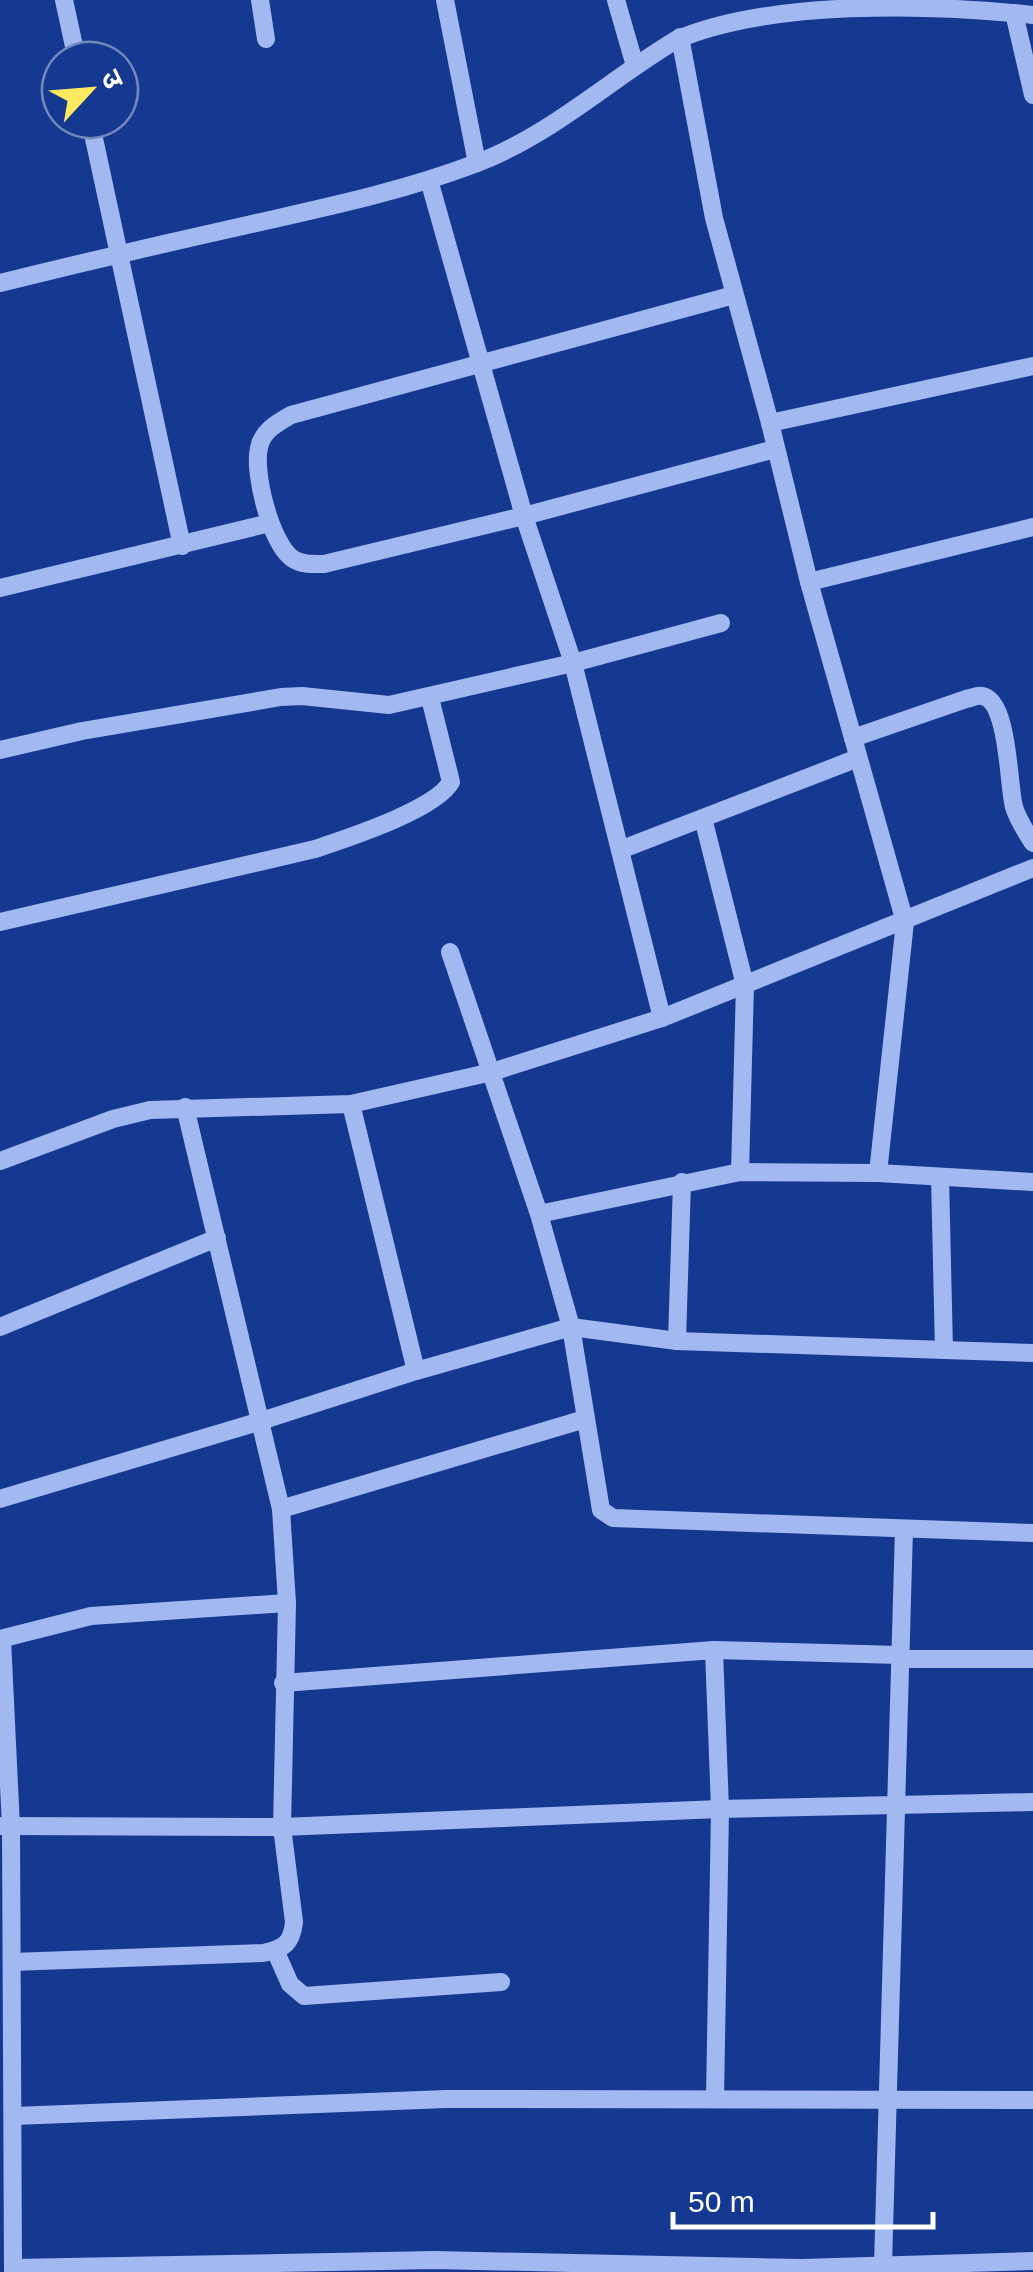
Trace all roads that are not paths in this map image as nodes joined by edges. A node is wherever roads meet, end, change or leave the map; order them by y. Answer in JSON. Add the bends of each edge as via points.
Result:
{"nodes":[{"id":1,"x":64,"y":0,"type":"edge"},
{"id":2,"x":260,"y":0,"type":"edge"},
{"id":3,"x":445,"y":0,"type":"edge"},
{"id":4,"x":616,"y":0,"type":"edge"},
{"id":5,"x":828,"y":0,"type":"edge"},
{"id":6,"x":1024,"y":14,"type":"edge"},
{"id":7,"x":680,"y":37,"type":"junction"},
{"id":8,"x":266,"y":39,"type":"dead end"},
{"id":9,"x":73,"y":40,"type":"edge"},
{"id":10,"x":635,"y":66,"type":"junction"},
{"id":11,"x":1033,"y":96,"type":"edge"},
{"id":12,"x":94,"y":140,"type":"edge"},
{"id":13,"x":477,"y":163,"type":"junction"},
{"id":14,"x":428,"y":180,"type":"junction"},
{"id":15,"x":118,"y":253,"type":"junction"},
{"id":16,"x":0,"y":283,"type":"edge"},
{"id":17,"x":734,"y":295,"type":"junction"},
{"id":18,"x":479,"y":362,"type":"junction"},
{"id":19,"x":1033,"y":366,"type":"edge"},
{"id":20,"x":770,"y":423,"type":"junction"},
{"id":21,"x":776,"y":449,"type":"junction"},
{"id":22,"x":524,"y":516,"type":"junction"},
{"id":23,"x":270,"y":523,"type":"junction"},
{"id":24,"x":1033,"y":526,"type":"edge"},
{"id":25,"x":182,"y":546,"type":"junction"},
{"id":26,"x":808,"y":582,"type":"junction"},
{"id":27,"x":0,"y":588,"type":"edge"},
{"id":28,"x":722,"y":623,"type":"dead end"},
{"id":29,"x":573,"y":663,"type":"junction"},
{"id":30,"x":430,"y":698,"type":"junction"},
{"id":31,"x":852,"y":738,"type":"junction"},
{"id":32,"x":0,"y":750,"type":"edge"},
{"id":33,"x":858,"y":758,"type":"junction"},
{"id":34,"x":703,"y":818,"type":"junction"},
{"id":35,"x":1033,"y":843,"type":"edge"},
{"id":36,"x":620,"y":850,"type":"junction"},
{"id":37,"x":1033,"y":868,"type":"edge"},
{"id":38,"x":0,"y":922,"type":"edge"},
{"id":39,"x":904,"y":922,"type":"junction"},
{"id":40,"x":450,"y":952,"type":"dead end"},
{"id":41,"x":744,"y":985,"type":"junction"},
{"id":42,"x":662,"y":1018,"type":"junction"},
{"id":43,"x":492,"y":1072,"type":"junction"},
{"id":44,"x":352,"y":1104,"type":"junction"},
{"id":45,"x":185,"y":1108,"type":"junction"},
{"id":46,"x":0,"y":1161,"type":"edge"},
{"id":47,"x":740,"y":1172,"type":"junction"},
{"id":48,"x":878,"y":1173,"type":"junction"},
{"id":49,"x":940,"y":1177,"type":"junction"},
{"id":50,"x":682,"y":1182,"type":"junction"},
{"id":51,"x":1033,"y":1182,"type":"edge"},
{"id":52,"x":539,"y":1214,"type":"junction"},
{"id":53,"x":217,"y":1238,"type":"junction"},
{"id":54,"x":570,"y":1326,"type":"junction"},
{"id":55,"x":0,"y":1327,"type":"edge"},
{"id":56,"x":677,"y":1341,"type":"junction"},
{"id":57,"x":944,"y":1350,"type":"junction"},
{"id":58,"x":1033,"y":1353,"type":"edge"},
{"id":59,"x":416,"y":1370,"type":"junction"},
{"id":60,"x":585,"y":1420,"type":"junction"},
{"id":61,"x":262,"y":1421,"type":"junction"},
{"id":62,"x":0,"y":1499,"type":"edge"},
{"id":63,"x":282,"y":1510,"type":"junction"},
{"id":64,"x":904,"y":1529,"type":"junction"},
{"id":65,"x":1033,"y":1532,"type":"edge"},
{"id":66,"x":287,"y":1602,"type":"junction"},
{"id":67,"x":1,"y":1639,"type":"edge"},
{"id":68,"x":714,"y":1650,"type":"junction"},
{"id":69,"x":900,"y":1657,"type":"junction"},
{"id":70,"x":1033,"y":1659,"type":"edge"},
{"id":71,"x":283,"y":1683,"type":"junction"},
{"id":72,"x":1033,"y":1802,"type":"edge"},
{"id":73,"x":895,"y":1808,"type":"junction"},
{"id":74,"x":720,"y":1810,"type":"junction"},
{"id":75,"x":6,"y":1826,"type":"edge"},
{"id":76,"x":282,"y":1827,"type":"junction"},
{"id":77,"x":275,"y":1950,"type":"junction"},
{"id":78,"x":8,"y":1970,"type":"edge"},
{"id":79,"x":500,"y":1982,"type":"dead end"},
{"id":80,"x":714,"y":2100,"type":"junction"},
{"id":81,"x":886,"y":2100,"type":"junction"},
{"id":82,"x":1033,"y":2100,"type":"edge"},
{"id":83,"x":10,"y":2109,"type":"edge"},
{"id":84,"x":7,"y":2248,"type":"edge"},
{"id":85,"x":1033,"y":2260,"type":"edge"},
{"id":86,"x":883,"y":2265,"type":"junction"},
{"id":87,"x":13,"y":2270,"type":"edge"}],
"edges":[{"from":1,"to":9,"type":"street"},
{"from":2,"to":8,"type":"street"},
{"from":3,"to":13,"type":"street"},
{"from":4,"to":10,"type":"street"},
{"from":5,"to":6,"type":"street"},
{"from":5,"to":7,"type":"street","via":[[758,10]]},
{"from":6,"to":11,"type":"street"},
{"from":7,"to":10,"type":"street"},
{"from":7,"to":17,"type":"street"},
{"from":10,"to":13,"type":"street","via":[[554,124]]},
{"from":12,"to":15,"type":"street"},
{"from":13,"to":14,"type":"street"},
{"from":14,"to":15,"type":"street"},
{"from":14,"to":18,"type":"street"},
{"from":15,"to":16,"type":"street"},
{"from":15,"to":25,"type":"street"},
{"from":17,"to":18,"type":"street"},
{"from":17,"to":20,"type":"street"},
{"from":18,"to":22,"type":"street"},
{"from":18,"to":23,"type":"street","via":[[291,414],[276,424],[258,449]]},
{"from":19,"to":20,"type":"street"},
{"from":20,"to":21,"type":"street"},
{"from":21,"to":22,"type":"street"},
{"from":21,"to":26,"type":"street"},
{"from":22,"to":23,"type":"street","via":[[324,564],[291,558]]},
{"from":22,"to":29,"type":"street"},
{"from":23,"to":25,"type":"street"},
{"from":24,"to":26,"type":"street"},
{"from":25,"to":27,"type":"street"},
{"from":26,"to":31,"type":"street"},
{"from":28,"to":29,"type":"street"},
{"from":29,"to":30,"type":"street"},
{"from":29,"to":36,"type":"street"},
{"from":30,"to":32,"type":"street","via":[[376,705],[282,697]]},
{"from":30,"to":38,"type":"street","via":[[451,782],[416,808],[315,849]]},
{"from":31,"to":33,"type":"street"},
{"from":31,"to":35,"type":"street","via":[[982,696],[1000,712],[1014,808]]},
{"from":33,"to":34,"type":"street"},
{"from":33,"to":39,"type":"street"},
{"from":34,"to":36,"type":"street"},
{"from":34,"to":41,"type":"street"},
{"from":36,"to":42,"type":"street"},
{"from":37,"to":39,"type":"street"},
{"from":39,"to":41,"type":"street"},
{"from":39,"to":48,"type":"street"},
{"from":40,"to":43,"type":"street"},
{"from":41,"to":42,"type":"street"},
{"from":41,"to":47,"type":"street"},
{"from":42,"to":43,"type":"street"},
{"from":43,"to":44,"type":"street"},
{"from":43,"to":52,"type":"street"},
{"from":44,"to":45,"type":"street"},
{"from":44,"to":59,"type":"street"},
{"from":45,"to":46,"type":"street","via":[[113,1119]]},
{"from":45,"to":53,"type":"street"},
{"from":47,"to":48,"type":"street"},
{"from":47,"to":50,"type":"street"},
{"from":48,"to":49,"type":"street"},
{"from":49,"to":51,"type":"street"},
{"from":49,"to":57,"type":"street"},
{"from":50,"to":52,"type":"street"},
{"from":50,"to":56,"type":"street"},
{"from":52,"to":54,"type":"street"},
{"from":53,"to":55,"type":"street"},
{"from":53,"to":61,"type":"street"},
{"from":54,"to":56,"type":"street"},
{"from":54,"to":59,"type":"street"},
{"from":54,"to":60,"type":"street"},
{"from":56,"to":57,"type":"street"},
{"from":57,"to":58,"type":"street"},
{"from":59,"to":61,"type":"street"},
{"from":60,"to":63,"type":"street"},
{"from":60,"to":64,"type":"street","via":[[598,1504],[613,1518]]},
{"from":61,"to":62,"type":"street"},
{"from":61,"to":63,"type":"street"},
{"from":63,"to":66,"type":"street"},
{"from":64,"to":65,"type":"street"},
{"from":64,"to":69,"type":"street"},
{"from":66,"to":67,"type":"street","via":[[90,1616]]},
{"from":66,"to":71,"type":"street"},
{"from":67,"to":75,"type":"street"},
{"from":68,"to":69,"type":"street"},
{"from":68,"to":71,"type":"street"},
{"from":68,"to":74,"type":"street"},
{"from":69,"to":70,"type":"street"},
{"from":69,"to":73,"type":"street"},
{"from":71,"to":76,"type":"street"},
{"from":72,"to":73,"type":"street"},
{"from":73,"to":74,"type":"street"},
{"from":73,"to":81,"type":"street"},
{"from":74,"to":76,"type":"street"},
{"from":74,"to":80,"type":"street"},
{"from":75,"to":76,"type":"street"},
{"from":75,"to":78,"type":"street"},
{"from":76,"to":77,"type":"street","via":[[294,1922],[293,1937]]},
{"from":77,"to":78,"type":"street"},
{"from":77,"to":79,"type":"street","via":[[290,1984],[304,1996]]},
{"from":78,"to":83,"type":"street"},
{"from":80,"to":81,"type":"street"},
{"from":80,"to":83,"type":"street"},
{"from":81,"to":82,"type":"street"},
{"from":81,"to":86,"type":"street"},
{"from":83,"to":84,"type":"street"},
{"from":84,"to":87,"type":"street"},
{"from":85,"to":86,"type":"street"},
{"from":86,"to":87,"type":"street","via":[[435,2260]]}]}
